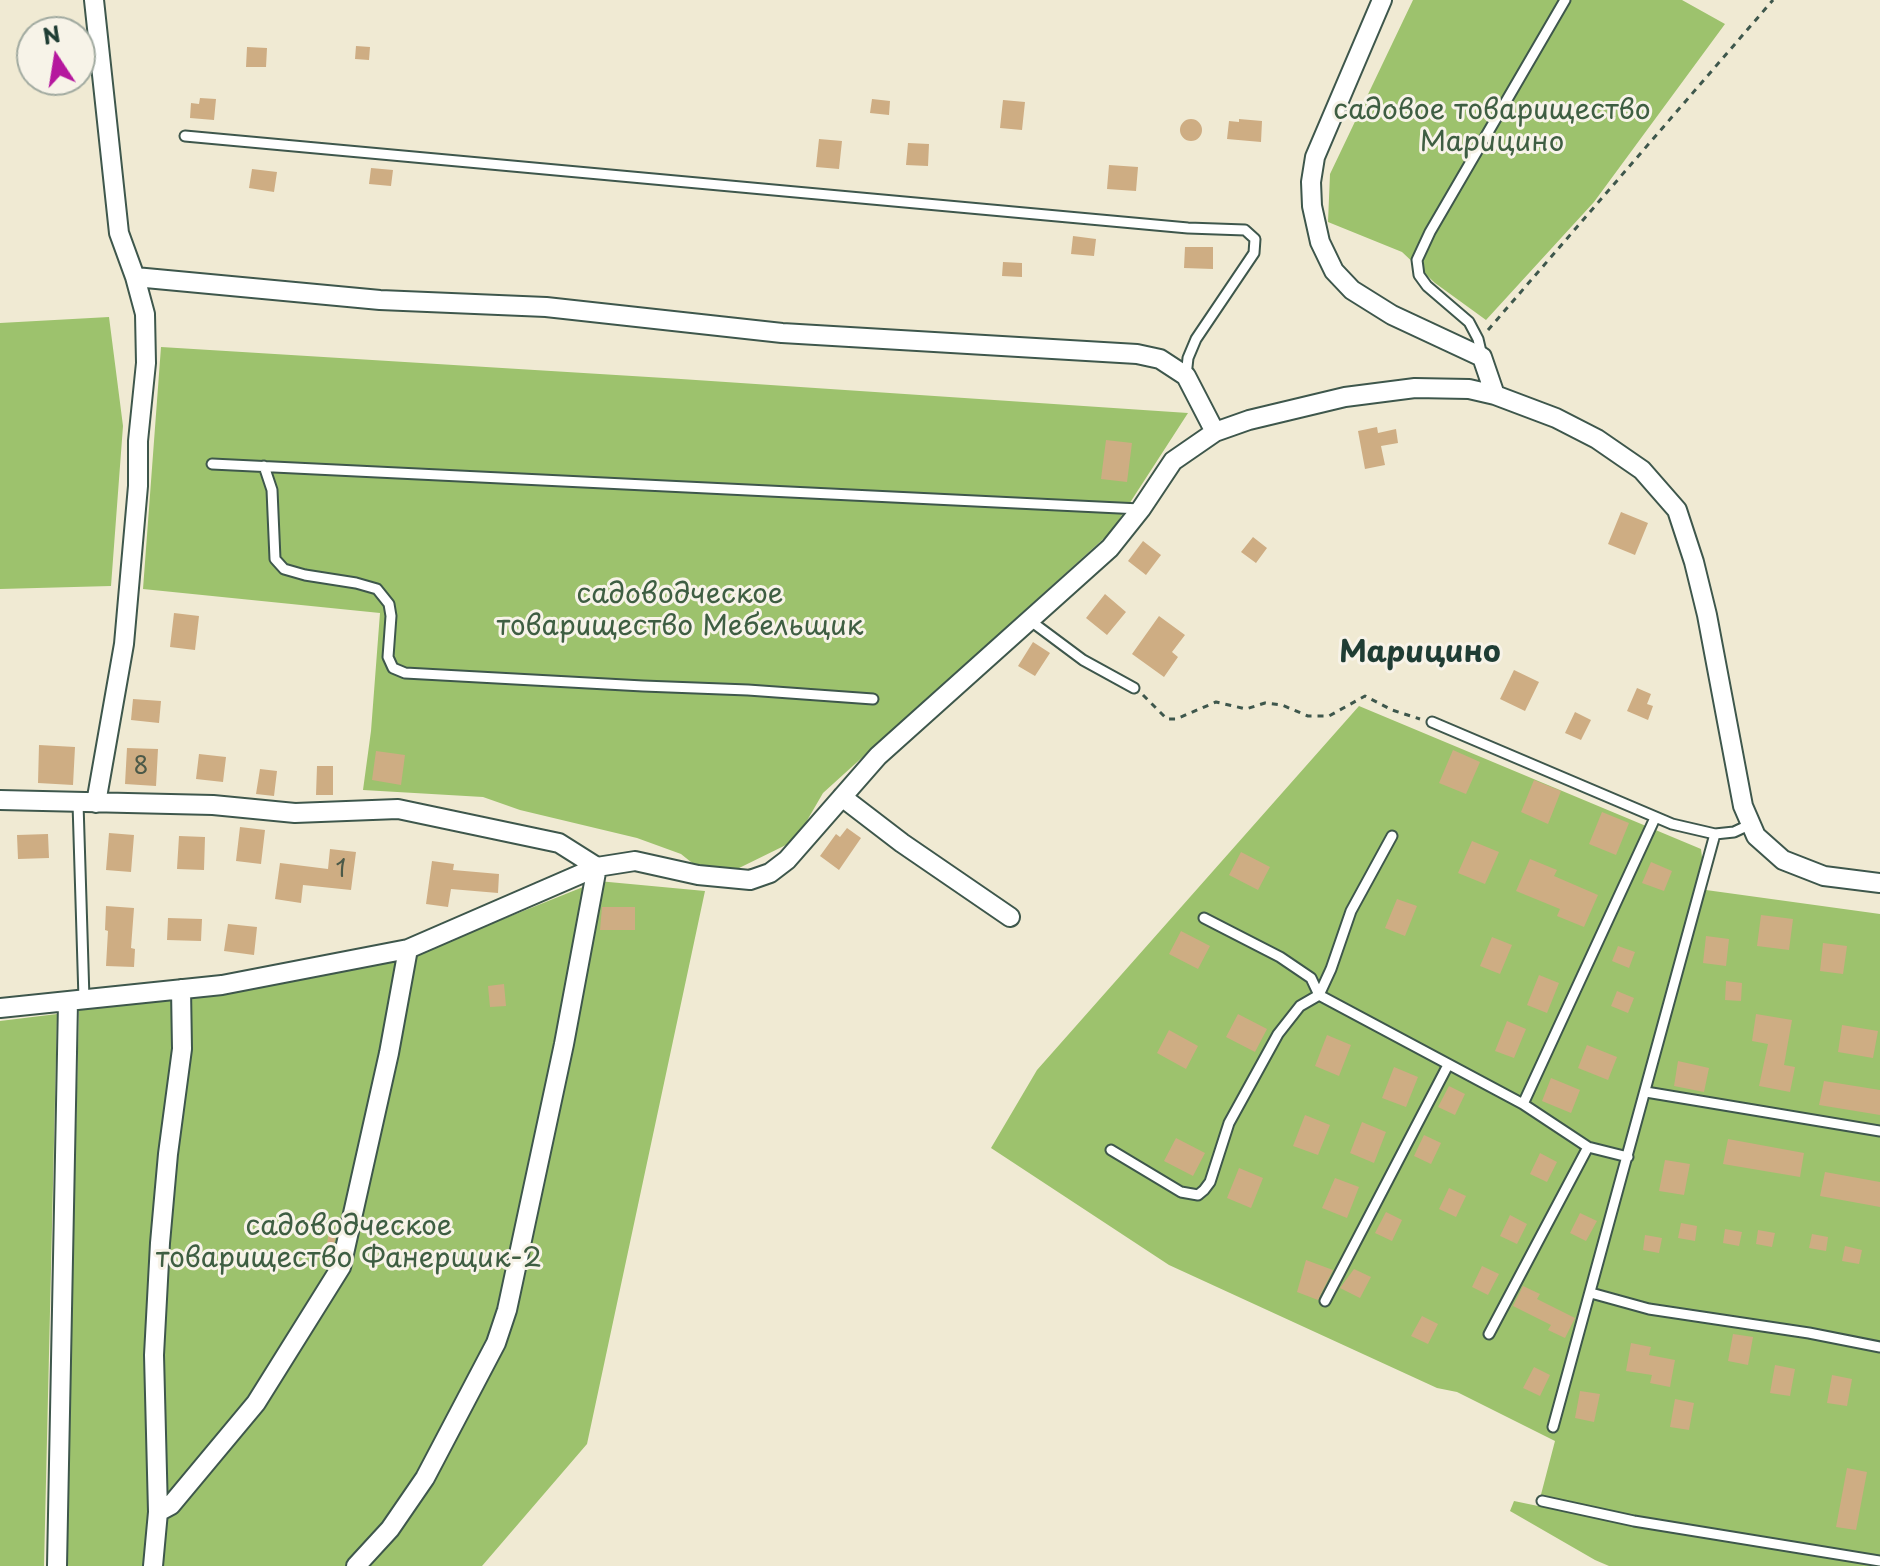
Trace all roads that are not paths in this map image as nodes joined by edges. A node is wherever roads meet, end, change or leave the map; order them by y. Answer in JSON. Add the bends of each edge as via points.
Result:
{"nodes":[{"id":1,"x":94,"y":0,"type":"edge"},
{"id":2,"x":1382,"y":0,"type":"edge"},
{"id":3,"x":1565,"y":0,"type":"edge"},
{"id":4,"x":185,"y":136,"type":"dead end"},
{"id":5,"x":135,"y":277,"type":"junction"},
{"id":6,"x":1482,"y":357,"type":"junction"},
{"id":7,"x":1186,"y":376,"type":"junction"},
{"id":8,"x":1495,"y":395,"type":"junction"},
{"id":9,"x":1215,"y":432,"type":"junction"},
{"id":10,"x":212,"y":464,"type":"dead end"},
{"id":11,"x":264,"y":466,"type":"junction"},
{"id":12,"x":1141,"y":509,"type":"junction"},
{"id":13,"x":1028,"y":619,"type":"junction"},
{"id":14,"x":1134,"y":688,"type":"road end"},
{"id":15,"x":873,"y":699,"type":"dead end"},
{"id":16,"x":1432,"y":722,"type":"road end"},
{"id":17,"x":842,"y":797,"type":"junction"},
{"id":18,"x":0,"y":800,"type":"edge"},
{"id":19,"x":87,"y":803,"type":"junction"},
{"id":20,"x":1655,"y":818,"type":"junction"},
{"id":21,"x":1749,"y":825,"type":"junction"},
{"id":22,"x":1715,"y":834,"type":"junction"},
{"id":23,"x":1392,"y":836,"type":"dead end"},
{"id":24,"x":597,"y":867,"type":"junction"},
{"id":25,"x":1880,"y":883,"type":"edge"},
{"id":26,"x":1010,"y":917,"type":"dead end"},
{"id":27,"x":1204,"y":918,"type":"dead end"},
{"id":28,"x":408,"y":949,"type":"junction"},
{"id":29,"x":181,"y":989,"type":"junction"},
{"id":30,"x":1319,"y":995,"type":"junction"},
{"id":31,"x":76,"y":1000,"type":"junction"},
{"id":32,"x":0,"y":1008,"type":"edge"},
{"id":33,"x":1448,"y":1065,"type":"junction"},
{"id":34,"x":1646,"y":1092,"type":"junction"},
{"id":35,"x":1523,"y":1104,"type":"junction"},
{"id":36,"x":1880,"y":1131,"type":"edge"},
{"id":37,"x":1588,"y":1147,"type":"junction"},
{"id":38,"x":1111,"y":1150,"type":"dead end"},
{"id":39,"x":1628,"y":1157,"type":"junction"},
{"id":40,"x":1591,"y":1293,"type":"junction"},
{"id":41,"x":1325,"y":1301,"type":"dead end"},
{"id":42,"x":1489,"y":1334,"type":"dead end"},
{"id":43,"x":1880,"y":1347,"type":"edge"},
{"id":44,"x":1553,"y":1427,"type":"dead end"},
{"id":45,"x":1542,"y":1501,"type":"dead end"},
{"id":46,"x":158,"y":1512,"type":"junction"},
{"id":47,"x":1880,"y":1561,"type":"edge"},
{"id":48,"x":57,"y":1566,"type":"edge"},
{"id":49,"x":153,"y":1566,"type":"edge"},
{"id":50,"x":356,"y":1566,"type":"edge"}],
"edges":[{"from":1,"to":5,"type":"street","via":[[119,233]]},
{"from":2,"to":6,"type":"street","via":[[1315,157],[1312,206],[1320,242],[1334,271],[1352,290]]},
{"from":3,"to":6,"type":"lane","via":[[1417,260],[1427,286],[1469,322]]},
{"from":4,"to":7,"type":"lane","via":[[1245,230],[1255,239],[1254,253],[1196,339]]},
{"from":5,"to":7,"type":"street","via":[[380,300],[546,307],[782,333],[1137,354],[1160,359]]},
{"from":5,"to":19,"type":"street","via":[[145,314],[146,363],[124,644]]},
{"from":6,"to":8,"type":"street"},
{"from":7,"to":9,"type":"street"},
{"from":8,"to":9,"type":"street","via":[[1469,389],[1381,391]]},
{"from":8,"to":21,"type":"street","via":[[1597,439],[1642,470],[1677,510],[1707,615]]},
{"from":9,"to":12,"type":"street","via":[[1173,461]]},
{"from":10,"to":11,"type":"lane"},
{"from":11,"to":12,"type":"lane"},
{"from":11,"to":15,"type":"lane","via":[[272,490],[275,559],[284,569],[377,589],[391,616],[388,657],[393,668],[405,673]]},
{"from":12,"to":13,"type":"street","via":[[1110,548]]},
{"from":13,"to":14,"type":"lane","via":[[1083,660]]},
{"from":13,"to":17,"type":"street","via":[[878,756]]},
{"from":16,"to":20,"type":"lane"},
{"from":17,"to":24,"type":"street","via":[[787,860],[750,880],[635,861]]},
{"from":17,"to":26,"type":"street"},
{"from":18,"to":19,"type":"street"},
{"from":19,"to":24,"type":"street","via":[[213,805],[295,813],[398,809],[559,843]]},
{"from":19,"to":31,"type":"lane"},
{"from":20,"to":22,"type":"lane"},
{"from":20,"to":35,"type":"lane"},
{"from":21,"to":22,"type":"lane"},
{"from":21,"to":25,"type":"street","via":[[1783,860],[1824,876]]},
{"from":22,"to":34,"type":"lane"},
{"from":23,"to":30,"type":"lane","via":[[1351,911]]},
{"from":24,"to":28,"type":"street"},
{"from":24,"to":50,"type":"street","via":[[564,1044],[496,1343],[425,1478]]},
{"from":27,"to":30,"type":"lane","via":[[1280,957],[1311,978]]},
{"from":28,"to":29,"type":"street"},
{"from":28,"to":46,"type":"street","via":[[341,1267],[256,1403],[171,1505]]},
{"from":29,"to":31,"type":"street"},
{"from":29,"to":46,"type":"street","via":[[182,1049],[164,1198],[154,1355]]},
{"from":30,"to":33,"type":"lane"},
{"from":30,"to":38,"type":"lane","via":[[1300,1006],[1278,1034],[1229,1123],[1210,1182],[1198,1195],[1181,1192]]},
{"from":31,"to":32,"type":"street"},
{"from":31,"to":48,"type":"street"},
{"from":33,"to":35,"type":"lane"},
{"from":33,"to":41,"type":"lane"},
{"from":34,"to":36,"type":"lane"},
{"from":34,"to":39,"type":"lane"},
{"from":35,"to":37,"type":"lane"},
{"from":37,"to":39,"type":"lane"},
{"from":37,"to":42,"type":"lane"},
{"from":39,"to":40,"type":"lane"},
{"from":40,"to":43,"type":"lane","via":[[1649,1309]]},
{"from":40,"to":44,"type":"lane"},
{"from":45,"to":47,"type":"lane"},
{"from":46,"to":49,"type":"street"}]}
